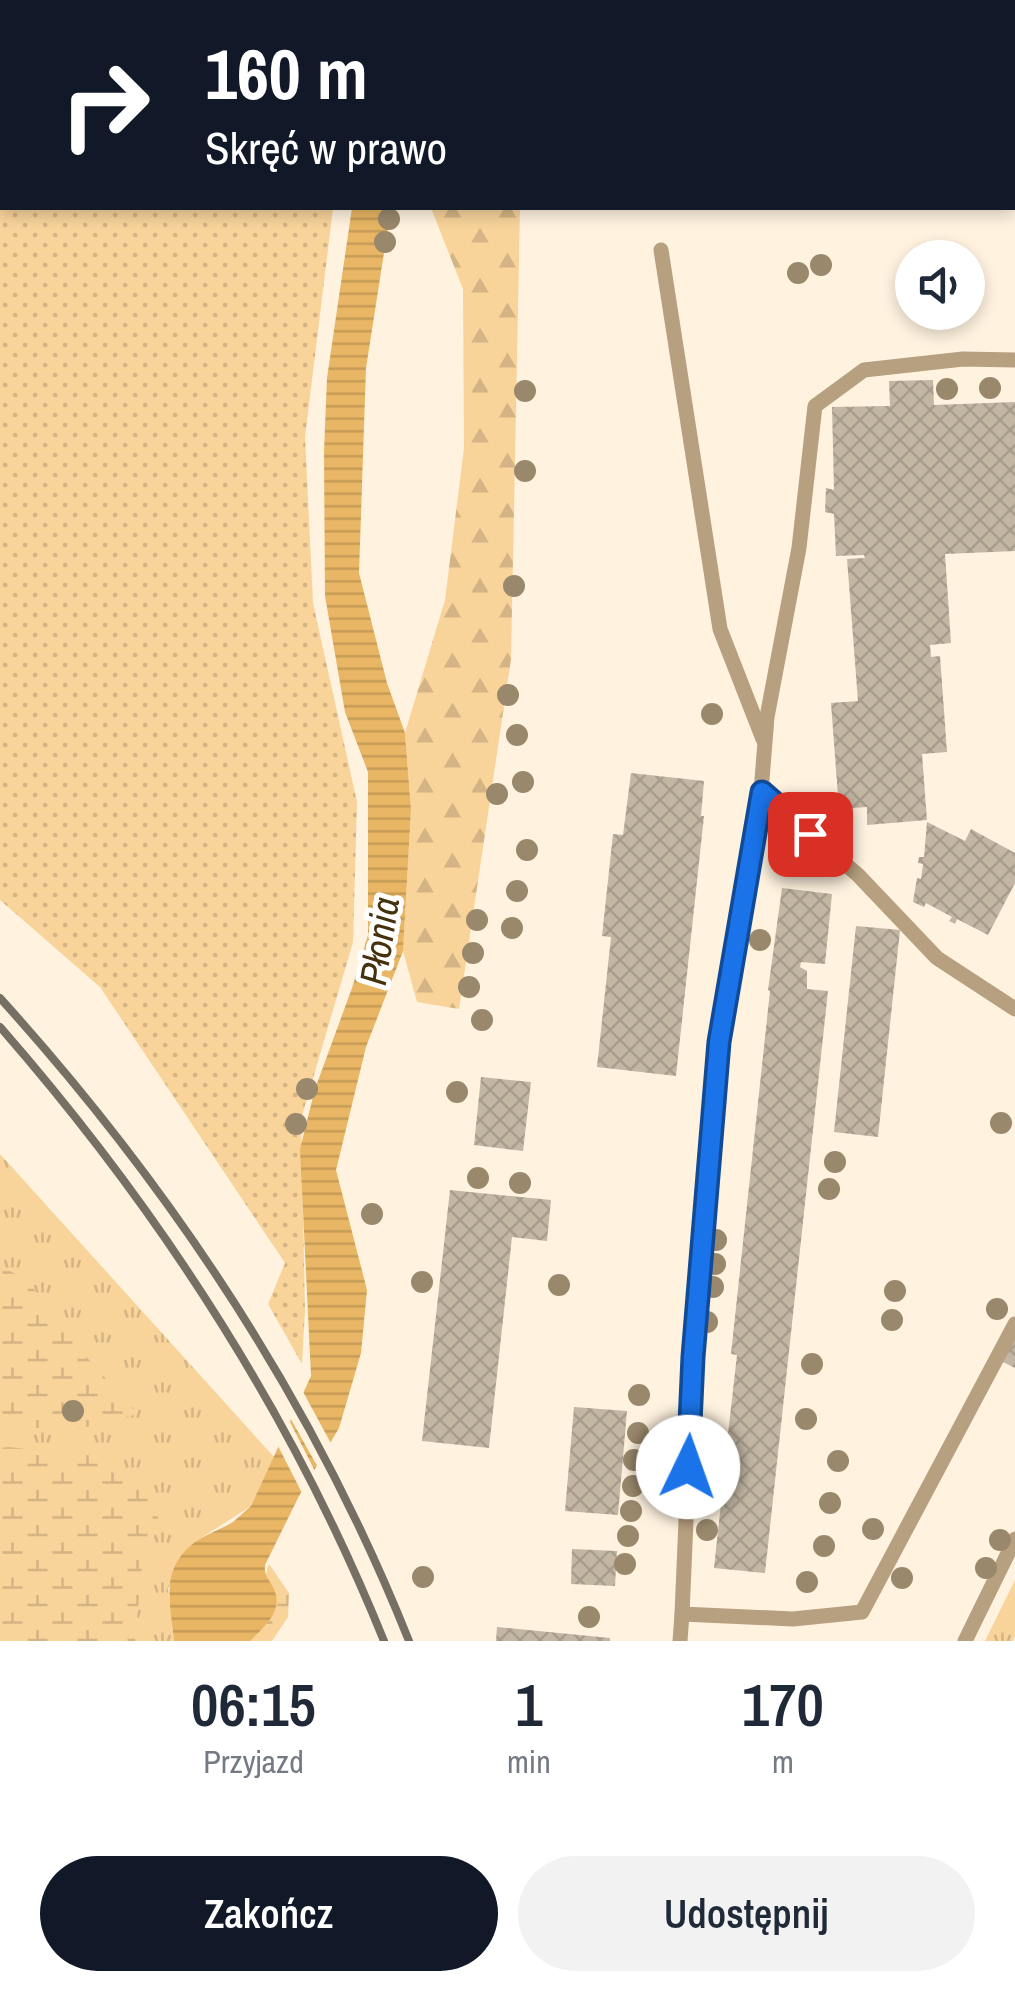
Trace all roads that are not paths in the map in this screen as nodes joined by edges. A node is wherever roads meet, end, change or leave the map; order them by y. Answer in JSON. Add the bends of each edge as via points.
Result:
{"nodes":[{"id":1,"x":661,"y":250,"type":"dead end"},
{"id":2,"x":1015,"y":360,"type":"edge"},
{"id":3,"x":765,"y":743,"type":"junction"},
{"id":4,"x":762,"y":792,"type":"junction"},
{"id":5,"x":1015,"y":1008,"type":"edge"},
{"id":6,"x":1015,"y":1324,"type":"edge"},
{"id":7,"x":1015,"y":1539,"type":"edge"},
{"id":8,"x":682,"y":1614,"type":"junction"},
{"id":9,"x":680,"y":1641,"type":"edge"},
{"id":10,"x":965,"y":1641,"type":"edge"}],
"edges":[{"from":1,"to":3,"type":"lane","via":[[720,629]]},
{"from":2,"to":3,"type":"lane","via":[[864,370],[815,406],[799,548]]},
{"from":3,"to":4,"type":"lane"},
{"from":4,"to":5,"type":"lane","via":[[858,875],[937,958]]},
{"from":4,"to":8,"type":"lane","via":[[719,1042],[693,1357]]},
{"from":6,"to":8,"type":"lane","via":[[862,1612],[793,1620]]},
{"from":7,"to":10,"type":"lane"},
{"from":8,"to":9,"type":"lane"}]}
